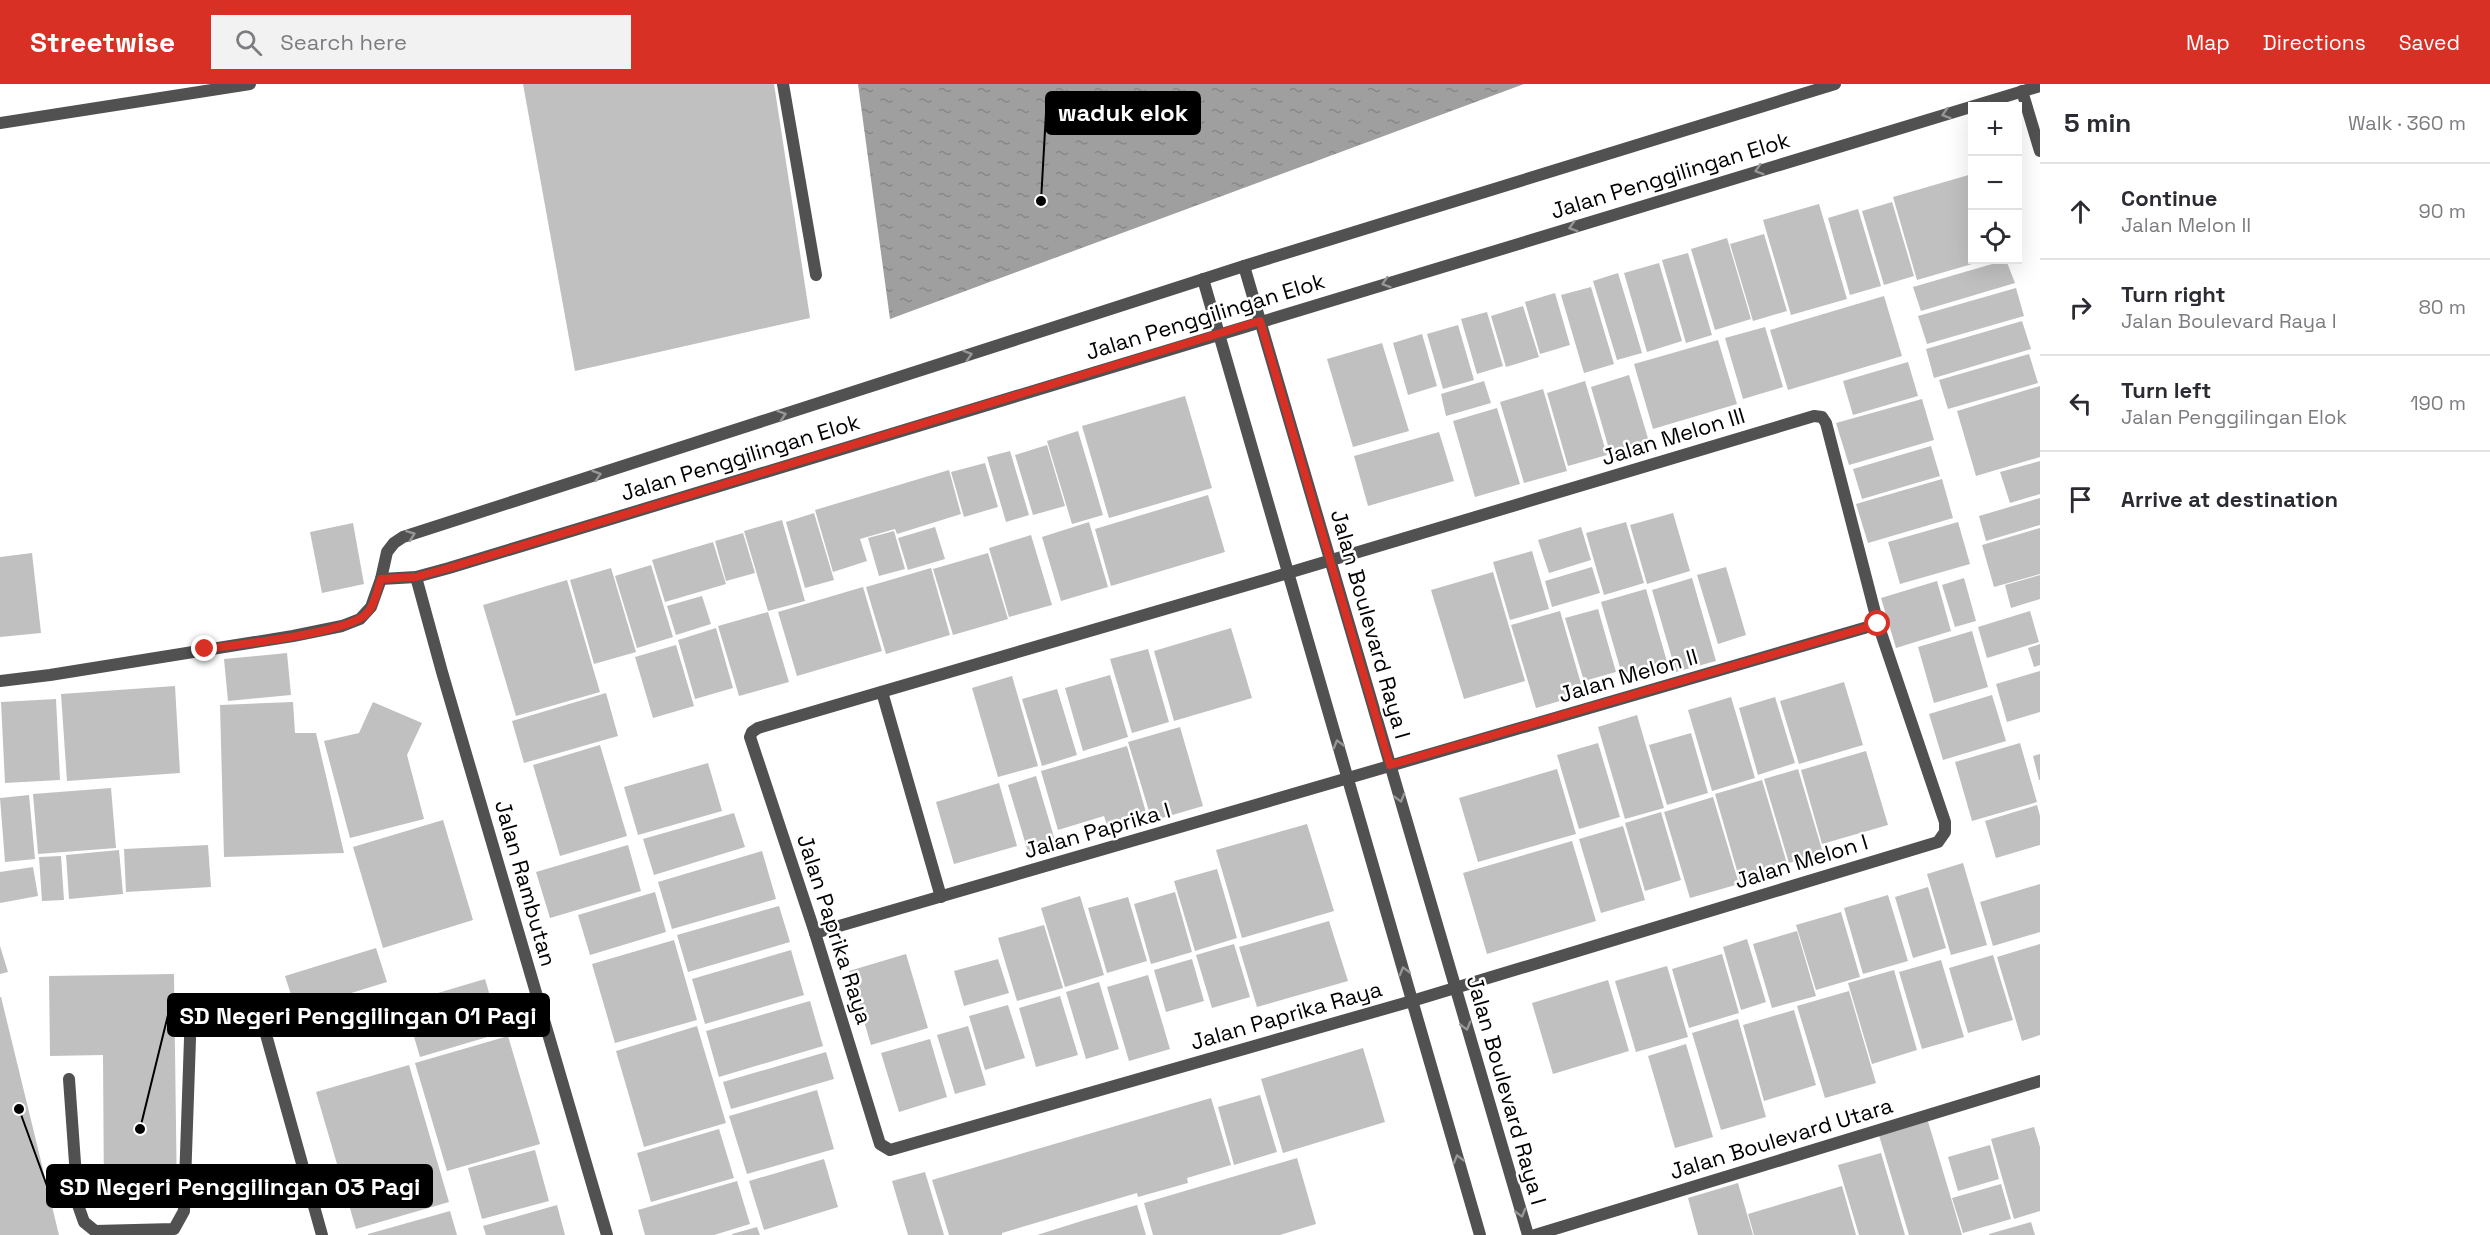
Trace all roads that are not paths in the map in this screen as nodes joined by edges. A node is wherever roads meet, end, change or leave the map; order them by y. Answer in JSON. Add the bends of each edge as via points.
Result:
{"nodes":[{"id":1,"x":250,"y":84,"type":"edge"},
{"id":2,"x":783,"y":84,"type":"edge"},
{"id":3,"x":1835,"y":84,"type":"edge"},
{"id":4,"x":2040,"y":86,"type":"edge"},
{"id":5,"x":2022,"y":91,"type":"junction"},
{"id":6,"x":0,"y":123,"type":"edge"},
{"id":7,"x":2040,"y":151,"type":"edge"},
{"id":8,"x":1244,"y":266,"type":"junction"},
{"id":9,"x":816,"y":275,"type":"dead end"},
{"id":10,"x":1203,"y":279,"type":"junction"},
{"id":11,"x":1260,"y":321,"type":"junction"},
{"id":12,"x":1219,"y":334,"type":"junction"},
{"id":13,"x":1330,"y":561,"type":"junction"},
{"id":14,"x":1288,"y":573,"type":"junction"},
{"id":15,"x":416,"y":577,"type":"junction"},
{"id":16,"x":381,"y":579,"type":"junction"},
{"id":17,"x":1878,"y":624,"type":"junction"},
{"id":18,"x":0,"y":681,"type":"edge"},
{"id":19,"x":882,"y":692,"type":"junction"},
{"id":20,"x":1390,"y":765,"type":"junction"},
{"id":21,"x":1348,"y":779,"type":"junction"},
{"id":22,"x":941,"y":897,"type":"junction"},
{"id":23,"x":815,"y":933,"type":"junction"},
{"id":24,"x":1455,"y":987,"type":"junction"},
{"id":25,"x":1412,"y":1001,"type":"junction"},
{"id":26,"x":258,"y":1006,"type":"dead end"},
{"id":27,"x":191,"y":1010,"type":"dead end"},
{"id":28,"x":69,"y":1079,"type":"dead end"},
{"id":29,"x":2040,"y":1081,"type":"edge"},
{"id":30,"x":94,"y":1233,"type":"edge"},
{"id":31,"x":322,"y":1235,"type":"edge"},
{"id":32,"x":607,"y":1235,"type":"edge"},
{"id":33,"x":1480,"y":1235,"type":"edge"},
{"id":34,"x":1528,"y":1235,"type":"edge"},
{"id":35,"x":1535,"y":1235,"type":"edge"}],
"edges":[{"from":1,"to":6,"type":"street"},
{"from":2,"to":9,"type":"street"},
{"from":3,"to":8,"type":"street","name":"Jalan Penggilingan Elok"},
{"from":4,"to":5,"type":"street","name":"Jalan Penggilingan Elok"},
{"from":5,"to":7,"type":"street"},
{"from":5,"to":11,"type":"street","name":"Jalan Penggilingan Elok","one_way":true},
{"from":8,"to":10,"type":"street","name":"Jalan Penggilingan Elok"},
{"from":8,"to":11,"type":"street","name":"Jalan Boulevard Raya I"},
{"from":10,"to":12,"type":"street"},
{"from":16,"to":10,"type":"street","name":"Jalan Penggilingan Elok","one_way":true,"via":[[387,552],[403,537]]},
{"from":11,"to":12,"type":"street","name":"Jalan Penggilingan Elok"},
{"from":11,"to":13,"type":"street","name":"Jalan Boulevard Raya I"},
{"from":12,"to":14,"type":"street"},
{"from":12,"to":15,"type":"street","name":"Jalan Penggilingan Elok"},
{"from":13,"to":14,"type":"street","name":"Jalan Paprika Raya"},
{"from":13,"to":17,"type":"street","name":"Jalan Melon III","via":[[1819,417],[1826,423]]},
{"from":13,"to":20,"type":"street","name":"Jalan Boulevard Raya I"},
{"from":14,"to":19,"type":"street","name":"Jalan Paprika Raya"},
{"from":21,"to":14,"type":"street","one_way":true},
{"from":15,"to":16,"type":"street","name":"Jalan Penggilingan Elok"},
{"from":15,"to":32,"type":"street","name":"Jalan Rambutan"},
{"from":16,"to":18,"type":"street","name":"Jalan Penggilingan Elok","via":[[367,614],[342,626]]},
{"from":17,"to":20,"type":"street","name":"Jalan Melon II"},
{"from":17,"to":24,"type":"street","name":"Jalan Melon I","via":[[1945,822],[1945,832],[1938,842]]},
{"from":19,"to":22,"type":"street"},
{"from":19,"to":23,"type":"street","name":"Jalan Paprika Raya","via":[[758,728],[750,737]]},
{"from":20,"to":21,"type":"street","name":"Jalan Paprika I"},
{"from":20,"to":24,"type":"street","name":"Jalan Boulevard Raya I","one_way":true},
{"from":21,"to":22,"type":"street","name":"Jalan Paprika I"},
{"from":25,"to":21,"type":"street","one_way":true},
{"from":22,"to":23,"type":"street","name":"Jalan Paprika I"},
{"from":23,"to":25,"type":"street","name":"Jalan Paprika Raya","via":[[880,1143],[890,1150]]},
{"from":24,"to":25,"type":"street","name":"Jalan Paprika Raya"},
{"from":24,"to":34,"type":"street","name":"Jalan Boulevard Raya I","one_way":true},
{"from":33,"to":25,"type":"street","one_way":true},
{"from":26,"to":31,"type":"street"},
{"from":27,"to":30,"type":"street","via":[[184,1211],[174,1229]]},
{"from":28,"to":30,"type":"street","via":[[78,1205],[84,1222]]},
{"from":29,"to":35,"type":"street","name":"Jalan Boulevard Utara"}]}
